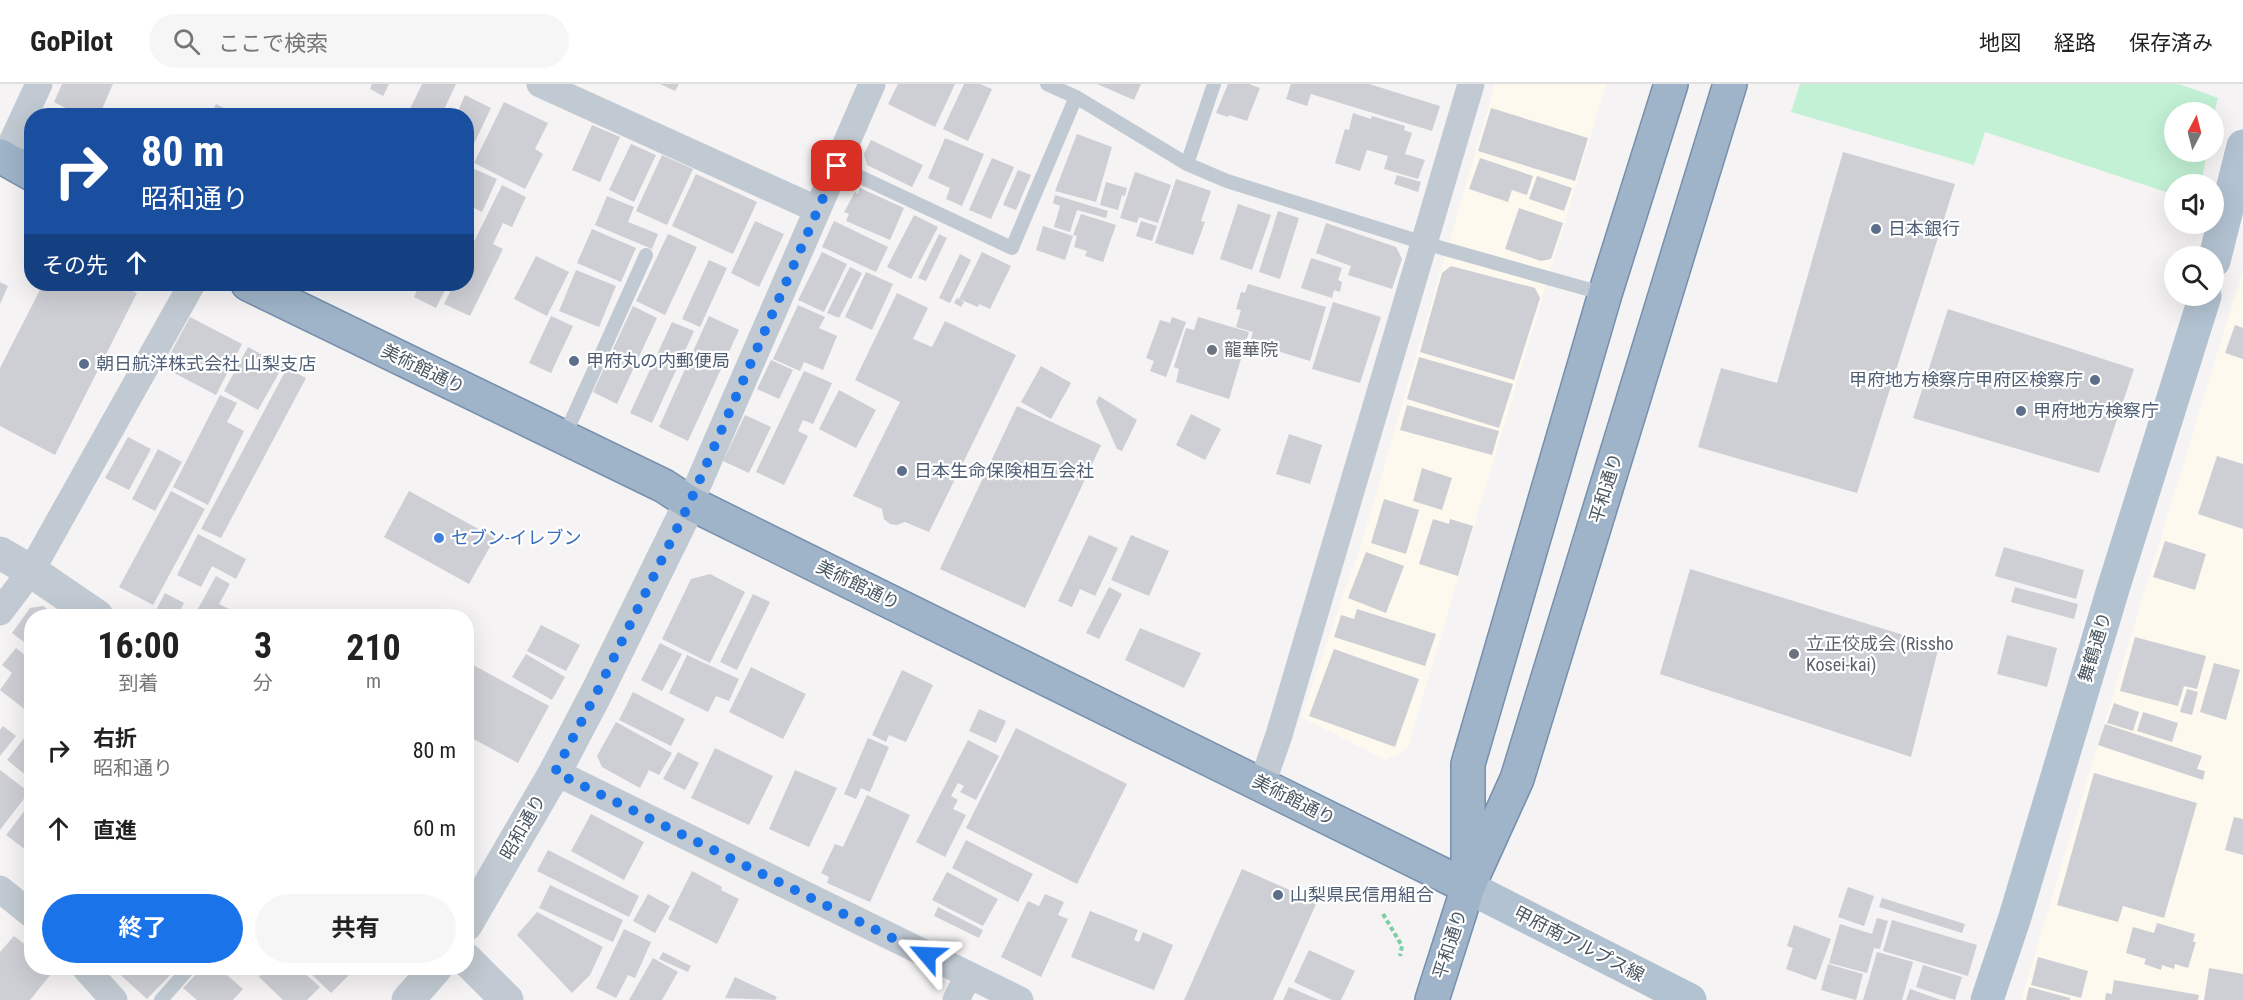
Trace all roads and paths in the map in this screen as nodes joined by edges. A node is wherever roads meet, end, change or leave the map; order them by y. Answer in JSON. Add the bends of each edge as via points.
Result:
{"nodes":[{"id":1,"x":39,"y":84,"type":"edge"},
{"id":2,"x":540,"y":84,"type":"edge"},
{"id":3,"x":872,"y":84,"type":"edge"},
{"id":4,"x":1047,"y":84,"type":"edge"},
{"id":5,"x":1214,"y":84,"type":"edge"},
{"id":6,"x":1471,"y":84,"type":"edge"},
{"id":7,"x":1671,"y":84,"type":"edge"},
{"id":8,"x":1730,"y":84,"type":"edge"},
{"id":9,"x":1076,"y":98,"type":"junction"},
{"id":10,"x":31,"y":108,"type":"edge"},
{"id":11,"x":24,"y":128,"type":"edge"},
{"id":12,"x":2243,"y":146,"type":"edge"},
{"id":13,"x":12,"y":163,"type":"edge"},
{"id":14,"x":1186,"y":164,"type":"junction"},
{"id":15,"x":837,"y":166,"type":"junction"},
{"id":16,"x":816,"y":209,"type":"junction"},
{"id":17,"x":1424,"y":243,"type":"junction"},
{"id":18,"x":2218,"y":246,"type":"edge"},
{"id":19,"x":645,"y":255,"type":"dead end"},
{"id":20,"x":188,"y":291,"type":"edge"},
{"id":21,"x":262,"y":291,"type":"edge"},
{"id":22,"x":1605,"y":294,"type":"junction"},
{"id":23,"x":2202,"y":306,"type":"edge"},
{"id":24,"x":564,"y":437,"type":"junction"},
{"id":25,"x":690,"y":502,"type":"junction"},
{"id":26,"x":0,"y":554,"type":"edge"},
{"id":27,"x":31,"y":571,"type":"junction"},
{"id":28,"x":87,"y":609,"type":"edge"},
{"id":29,"x":0,"y":612,"type":"edge"},
{"id":30,"x":555,"y":772,"type":"junction"},
{"id":31,"x":1262,"y":784,"type":"junction"},
{"id":32,"x":1468,"y":887,"type":"junction"},
{"id":33,"x":474,"y":910,"type":"edge"},
{"id":34,"x":1383,"y":914,"type":"dead end"},
{"id":35,"x":1400,"y":956,"type":"dead end"},
{"id":36,"x":474,"y":967,"type":"edge"},
{"id":37,"x":92,"y":975,"type":"edge"},
{"id":38,"x":183,"y":975,"type":"edge"},
{"id":39,"x":430,"y":975,"type":"edge"},
{"id":40,"x":968,"y":976,"type":"junction"},
{"id":41,"x":114,"y":1000,"type":"edge"},
{"id":42,"x":161,"y":1000,"type":"edge"},
{"id":43,"x":408,"y":1000,"type":"edge"},
{"id":44,"x":507,"y":1000,"type":"edge"},
{"id":45,"x":956,"y":1000,"type":"edge"},
{"id":46,"x":1020,"y":1000,"type":"edge"},
{"id":47,"x":1432,"y":1000,"type":"edge"},
{"id":48,"x":1690,"y":1000,"type":"edge"},
{"id":49,"x":1987,"y":1000,"type":"edge"}],
"edges":[{"from":1,"to":10,"type":"street"},
{"from":2,"to":16,"type":"street"},
{"from":3,"to":15,"type":"street"},
{"from":4,"to":9,"type":"lane"},
{"from":5,"to":14,"type":"lane"},
{"from":6,"to":17,"type":"street"},
{"from":7,"to":22,"type":"highway","name":"平和通り"},
{"from":8,"to":32,"type":"highway","name":"平和通り","via":[[1516,779]]},
{"from":9,"to":14,"type":"lane"},
{"from":9,"to":15,"type":"lane","via":[[1012,248]]},
{"from":11,"to":13,"type":"street"},
{"from":12,"to":18,"type":"main road"},
{"from":14,"to":17,"type":"lane","via":[[1227,181]]},
{"from":15,"to":16,"type":"street"},
{"from":16,"to":25,"type":"street"},
{"from":17,"to":22,"type":"lane"},
{"from":17,"to":31,"type":"street"},
{"from":19,"to":24,"type":"lane"},
{"from":20,"to":27,"type":"street"},
{"from":21,"to":24,"type":"highway","name":"美術館通り"},
{"from":22,"to":32,"type":"highway","name":"平和通り","via":[[1468,764]]},
{"from":23,"to":49,"type":"main road","name":"舞鶴通り"},
{"from":24,"to":25,"type":"highway","name":"美術館通り"},
{"from":25,"to":30,"type":"street","name":"昭和通り"},
{"from":25,"to":31,"type":"highway","name":"美術館通り"},
{"from":26,"to":27,"type":"street"},
{"from":27,"to":28,"type":"street"},
{"from":27,"to":29,"type":"street"},
{"from":30,"to":33,"type":"street","name":"昭和通り"},
{"from":30,"to":40,"type":"street"},
{"from":31,"to":32,"type":"highway","name":"美術館通り"},
{"from":32,"to":47,"type":"highway","name":"平和通り"},
{"from":32,"to":48,"type":"main road","name":"甲府南アルプス線"},
{"from":34,"to":35,"type":"path","via":[[1402,946]]},
{"from":36,"to":44,"type":"street"},
{"from":37,"to":41,"type":"street"},
{"from":38,"to":42,"type":"lane"},
{"from":39,"to":43,"type":"street"},
{"from":40,"to":45,"type":"street"},
{"from":40,"to":46,"type":"street"}]}
